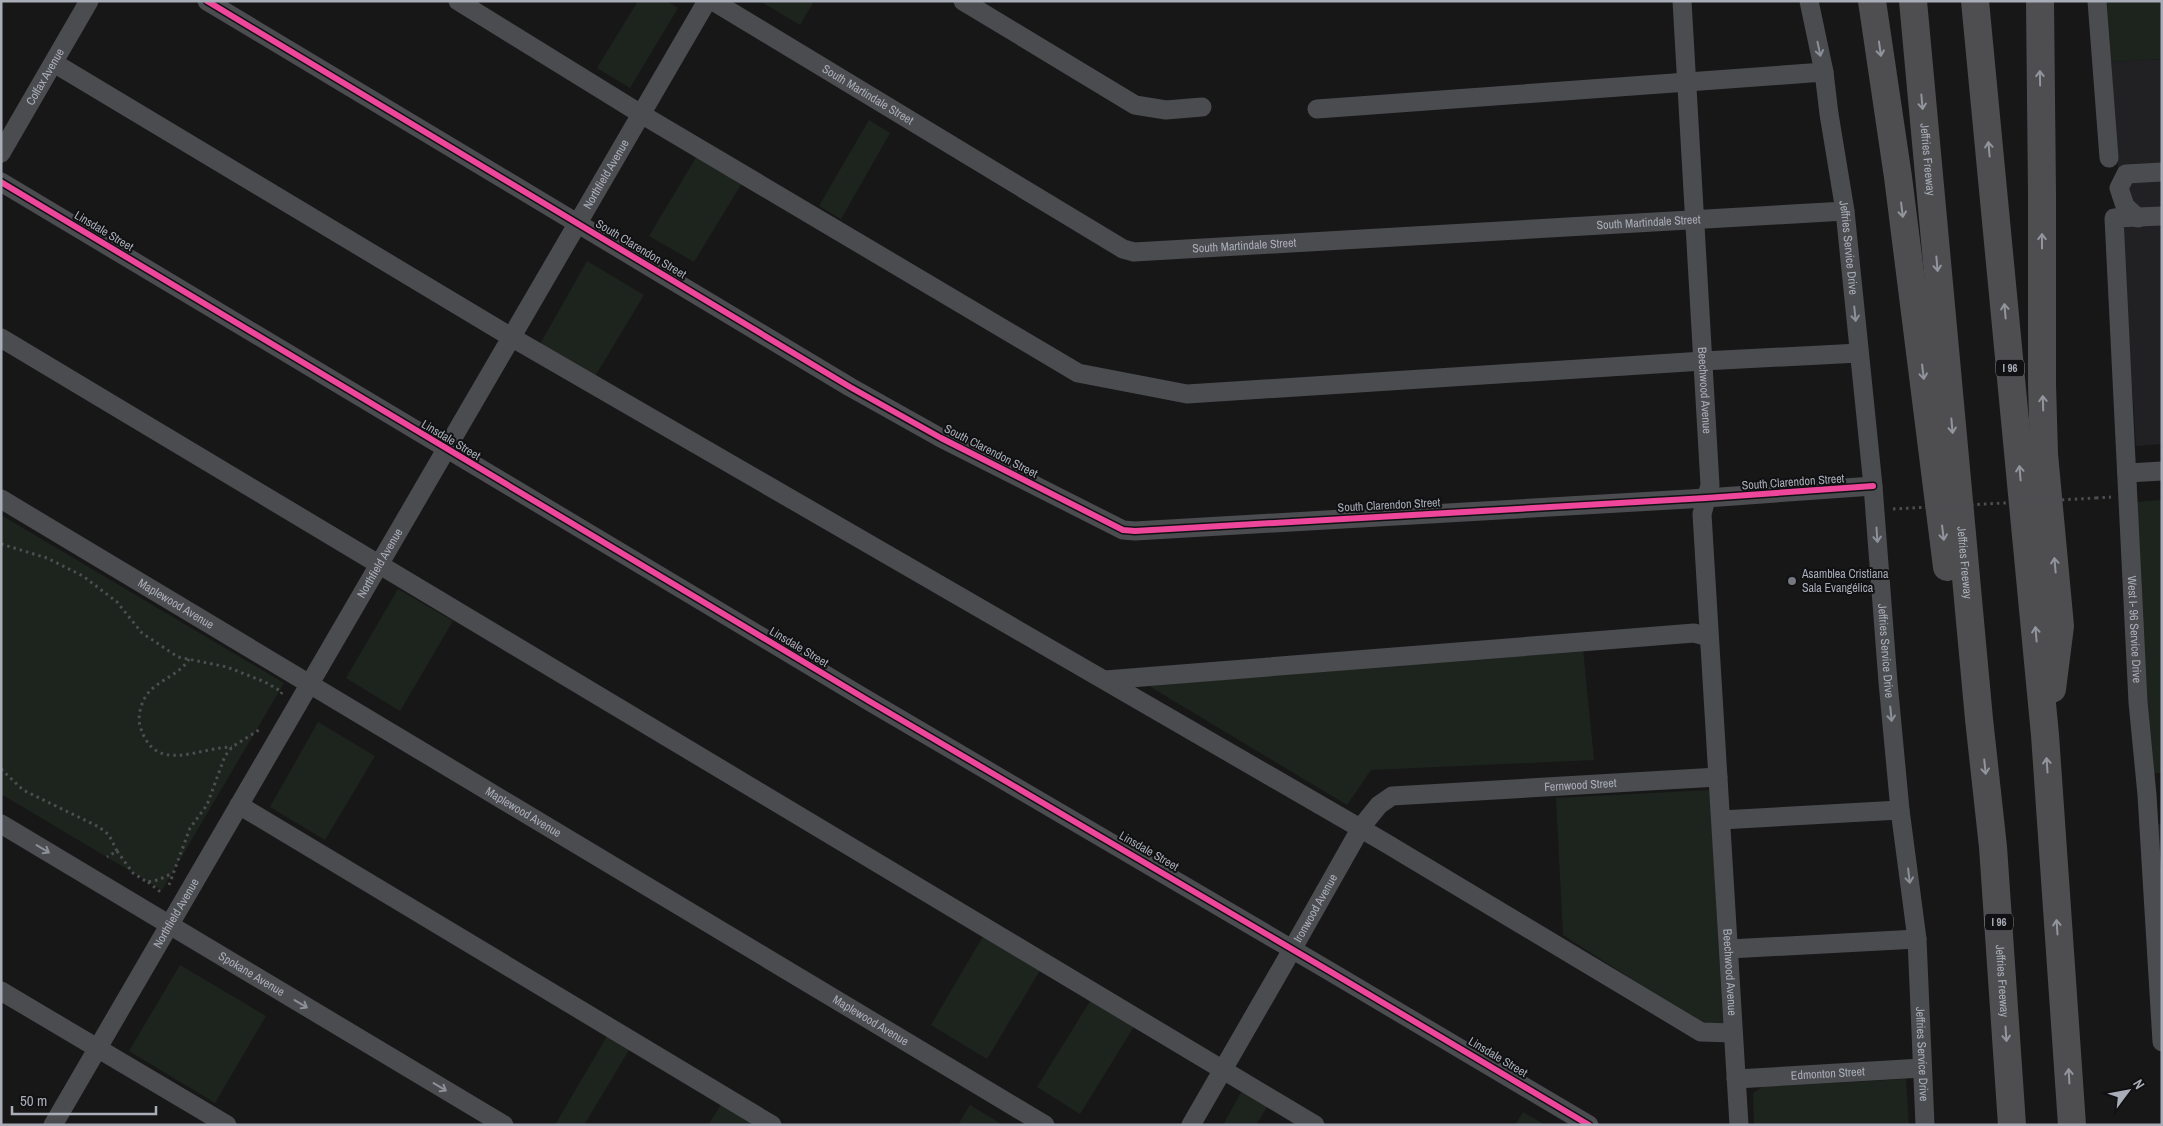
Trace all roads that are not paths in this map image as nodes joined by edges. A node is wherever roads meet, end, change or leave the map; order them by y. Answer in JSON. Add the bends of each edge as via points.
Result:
{"nodes":[{"id":1,"x":90,"y":1,"type":"edge"},
{"id":2,"x":207,"y":1,"type":"edge"},
{"id":3,"x":458,"y":1,"type":"edge"},
{"id":4,"x":707,"y":1,"type":"edge"},
{"id":5,"x":712,"y":1,"type":"edge"},
{"id":6,"x":963,"y":1,"type":"edge"},
{"id":7,"x":1682,"y":1,"type":"edge"},
{"id":8,"x":1809,"y":1,"type":"edge"},
{"id":9,"x":1872,"y":1,"type":"edge"},
{"id":10,"x":1913,"y":1,"type":"edge"},
{"id":11,"x":1975,"y":1,"type":"edge"},
{"id":12,"x":2040,"y":1,"type":"edge"},
{"id":13,"x":2097,"y":1,"type":"edge"},
{"id":14,"x":54,"y":63,"type":"junction"},
{"id":15,"x":1824,"y":72,"type":"junction"},
{"id":16,"x":1687,"y":82,"type":"junction"},
{"id":17,"x":1202,"y":107,"type":"dead end"},
{"id":18,"x":1317,"y":109,"type":"dead end"},
{"id":19,"x":642,"y":114,"type":"junction"},
{"id":20,"x":1,"y":153,"type":"edge"},
{"id":21,"x":2109,"y":158,"type":"dead end"},
{"id":22,"x":2162,"y":172,"type":"edge"},
{"id":23,"x":1,"y":182,"type":"edge"},
{"id":24,"x":1845,"y":210,"type":"junction"},
{"id":25,"x":2162,"y":216,"type":"edge"},
{"id":26,"x":2138,"y":218,"type":"junction"},
{"id":27,"x":1695,"y":220,"type":"junction"},
{"id":28,"x":577,"y":224,"type":"junction"},
{"id":29,"x":511,"y":337,"type":"junction"},
{"id":30,"x":1,"y":338,"type":"edge"},
{"id":31,"x":1859,"y":353,"type":"junction"},
{"id":32,"x":1703,"y":361,"type":"junction"},
{"id":33,"x":446,"y":450,"type":"junction"},
{"id":34,"x":2162,"y":471,"type":"edge"},
{"id":35,"x":2127,"y":474,"type":"junction"},
{"id":36,"x":1873,"y":486,"type":"junction"},
{"id":37,"x":1706,"y":498,"type":"junction"},
{"id":38,"x":1,"y":499,"type":"edge"},
{"id":39,"x":379,"y":565,"type":"junction"},
{"id":40,"x":1709,"y":637,"type":"junction"},
{"id":41,"x":1105,"y":680,"type":"junction"},
{"id":42,"x":309,"y":684,"type":"junction"},
{"id":43,"x":1979,"y":719,"type":"junction"},
{"id":44,"x":2045,"y":735,"type":"junction"},
{"id":45,"x":1718,"y":777,"type":"junction"},
{"id":46,"x":1443,"y":792,"type":"joint"},
{"id":47,"x":2154,"y":795,"type":"edge"},
{"id":48,"x":239,"y":805,"type":"junction"},
{"id":49,"x":1900,"y":810,"type":"junction"},
{"id":50,"x":1721,"y":820,"type":"junction"},
{"id":51,"x":1,"y":824,"type":"edge"},
{"id":52,"x":1361,"y":828,"type":"junction"},
{"id":53,"x":169,"y":924,"type":"junction"},
{"id":54,"x":1917,"y":939,"type":"junction"},
{"id":55,"x":1293,"y":948,"type":"junction"},
{"id":56,"x":1729,"y":949,"type":"junction"},
{"id":57,"x":1,"y":991,"type":"edge"},
{"id":58,"x":1733,"y":1033,"type":"junction"},
{"id":59,"x":2162,"y":1042,"type":"edge"},
{"id":60,"x":97,"y":1048,"type":"junction"},
{"id":61,"x":1922,"y":1068,"type":"junction"},
{"id":62,"x":1223,"y":1069,"type":"junction"},
{"id":63,"x":1736,"y":1079,"type":"junction"},
{"id":64,"x":53,"y":1125,"type":"edge"},
{"id":65,"x":227,"y":1125,"type":"edge"},
{"id":66,"x":504,"y":1125,"type":"edge"},
{"id":67,"x":772,"y":1125,"type":"edge"},
{"id":68,"x":1044,"y":1125,"type":"edge"},
{"id":69,"x":1190,"y":1125,"type":"edge"},
{"id":70,"x":1315,"y":1125,"type":"edge"},
{"id":71,"x":1589,"y":1125,"type":"edge"},
{"id":72,"x":1739,"y":1125,"type":"edge"},
{"id":73,"x":1925,"y":1125,"type":"edge"},
{"id":74,"x":2012,"y":1125,"type":"edge"},
{"id":75,"x":2072,"y":1125,"type":"edge"}],
"edges":[{"from":1,"to":14,"type":"street","name":"Colfax Avenue"},
{"from":2,"to":28,"type":"street","name":"South Clarendon Street"},
{"from":3,"to":19,"type":"street"},
{"from":4,"to":19,"type":"street","name":"Northfield Avenue"},
{"from":5,"to":27,"type":"street","name":"South Martindale Street","via":[[1122,248],[1134,252]]},
{"from":6,"to":17,"type":"street","via":[[1136,105],[1166,110]]},
{"from":7,"to":16,"type":"street","name":"Beechwood Avenue"},
{"from":8,"to":15,"type":"street","name":"Jeffries Service Drive","one_way":true},
{"from":9,"to":43,"type":"highway","one_way":true,"via":[[1898,177],[1955,632]]},
{"from":10,"to":43,"type":"highway","name":"Jeffries Freeway","number":"I 96","one_way":true},
{"from":44,"to":11,"type":"highway","number":"I 96","one_way":true},
{"from":44,"to":12,"type":"highway","one_way":true,"via":[[2060,626],[2044,454]]},
{"from":13,"to":21,"type":"street"},
{"from":14,"to":20,"type":"street","name":"Colfax Avenue"},
{"from":14,"to":29,"type":"street"},
{"from":15,"to":16,"type":"street"},
{"from":15,"to":24,"type":"street","name":"Jeffries Service Drive"},
{"from":16,"to":18,"type":"street"},
{"from":16,"to":27,"type":"street","name":"Beechwood Avenue"},
{"from":19,"to":28,"type":"street","name":"Northfield Avenue"},
{"from":19,"to":32,"type":"street","via":[[1078,372],[1187,394]]},
{"from":22,"to":26,"type":"street","via":[[2126,174],[2118,188],[2125,206]]},
{"from":23,"to":33,"type":"street","name":"Linsdale Street"},
{"from":24,"to":27,"type":"street","name":"South Martindale Street"},
{"from":24,"to":31,"type":"street","name":"Jeffries Service Drive","one_way":true},
{"from":25,"to":26,"type":"street"},
{"from":26,"to":35,"type":"street","name":"West I- 96 Service Drive","via":[[2114,218]]},
{"from":27,"to":32,"type":"street","name":"Beechwood Avenue"},
{"from":28,"to":29,"type":"street","name":"Northfield Avenue"},
{"from":28,"to":37,"type":"street","name":"South Clarendon Street","via":[[941,438],[1123,530]]},
{"from":29,"to":33,"type":"street","name":"Northfield Avenue"},
{"from":29,"to":41,"type":"street"},
{"from":30,"to":39,"type":"street"},
{"from":31,"to":32,"type":"street"},
{"from":31,"to":36,"type":"street","name":"Jeffries Service Drive"},
{"from":32,"to":37,"type":"street","name":"Beechwood Avenue","via":[[1710,485]]},
{"from":33,"to":39,"type":"street","name":"Northfield Avenue"},
{"from":33,"to":55,"type":"street","name":"Linsdale Street"},
{"from":34,"to":35,"type":"street"},
{"from":35,"to":47,"type":"street","name":"West I- 96 Service Drive","via":[[2138,702]]},
{"from":36,"to":37,"type":"street","name":"South Clarendon Street"},
{"from":36,"to":49,"type":"street","name":"Jeffries Service Drive","one_way":true},
{"from":37,"to":40,"type":"street","name":"Beechwood Avenue","via":[[1702,514]]},
{"from":38,"to":42,"type":"street","name":"Maplewood Avenue"},
{"from":39,"to":42,"type":"street","name":"Northfield Avenue"},
{"from":39,"to":62,"type":"street"},
{"from":40,"to":41,"type":"street","via":[[1694,633]]},
{"from":40,"to":45,"type":"street","name":"Beechwood Avenue"},
{"from":41,"to":52,"type":"street"},
{"from":42,"to":48,"type":"street","name":"Northfield Avenue"},
{"from":42,"to":68,"type":"street","name":"Maplewood Avenue"},
{"from":43,"to":74,"type":"highway","name":"Jeffries Freeway","number":"I 96","one_way":true,"via":[[1993,847]]},
{"from":75,"to":44,"type":"highway","number":"I 96","one_way":true},
{"from":45,"to":46,"type":"street","name":"Fernwood Street"},
{"from":45,"to":50,"type":"street","name":"Beechwood Avenue"},
{"from":46,"to":52,"type":"street","name":"Ironwood Avenue","via":[[1392,796]]},
{"from":47,"to":59,"type":"street","name":"West I- 96 Service Drive"},
{"from":48,"to":53,"type":"street","name":"Northfield Avenue"},
{"from":48,"to":67,"type":"street"},
{"from":49,"to":50,"type":"street"},
{"from":49,"to":54,"type":"street","name":"Jeffries Service Drive","one_way":true},
{"from":50,"to":56,"type":"street","name":"Beechwood Avenue"},
{"from":51,"to":53,"type":"street","name":"Spokane Avenue","one_way":true},
{"from":52,"to":55,"type":"street","name":"Ironwood Avenue"},
{"from":52,"to":58,"type":"street","via":[[1701,1032]]},
{"from":53,"to":60,"type":"street","name":"Northfield Avenue"},
{"from":53,"to":66,"type":"street","name":"Spokane Avenue","one_way":true},
{"from":54,"to":56,"type":"street"},
{"from":54,"to":61,"type":"street","name":"Jeffries Service Drive"},
{"from":55,"to":62,"type":"street","name":"Ironwood Avenue"},
{"from":55,"to":71,"type":"street","name":"Linsdale Street"},
{"from":56,"to":58,"type":"street","name":"Beechwood Avenue"},
{"from":57,"to":60,"type":"street"},
{"from":58,"to":63,"type":"street","name":"Beechwood Avenue"},
{"from":60,"to":64,"type":"street","name":"Northfield Avenue"},
{"from":60,"to":65,"type":"street"},
{"from":61,"to":63,"type":"street","name":"Edmonton Street"},
{"from":61,"to":73,"type":"street","name":"Jeffries Service Drive"},
{"from":62,"to":69,"type":"street","name":"Ironwood Avenue"},
{"from":62,"to":70,"type":"street"},
{"from":63,"to":72,"type":"street","name":"Beechwood Avenue"}]}
